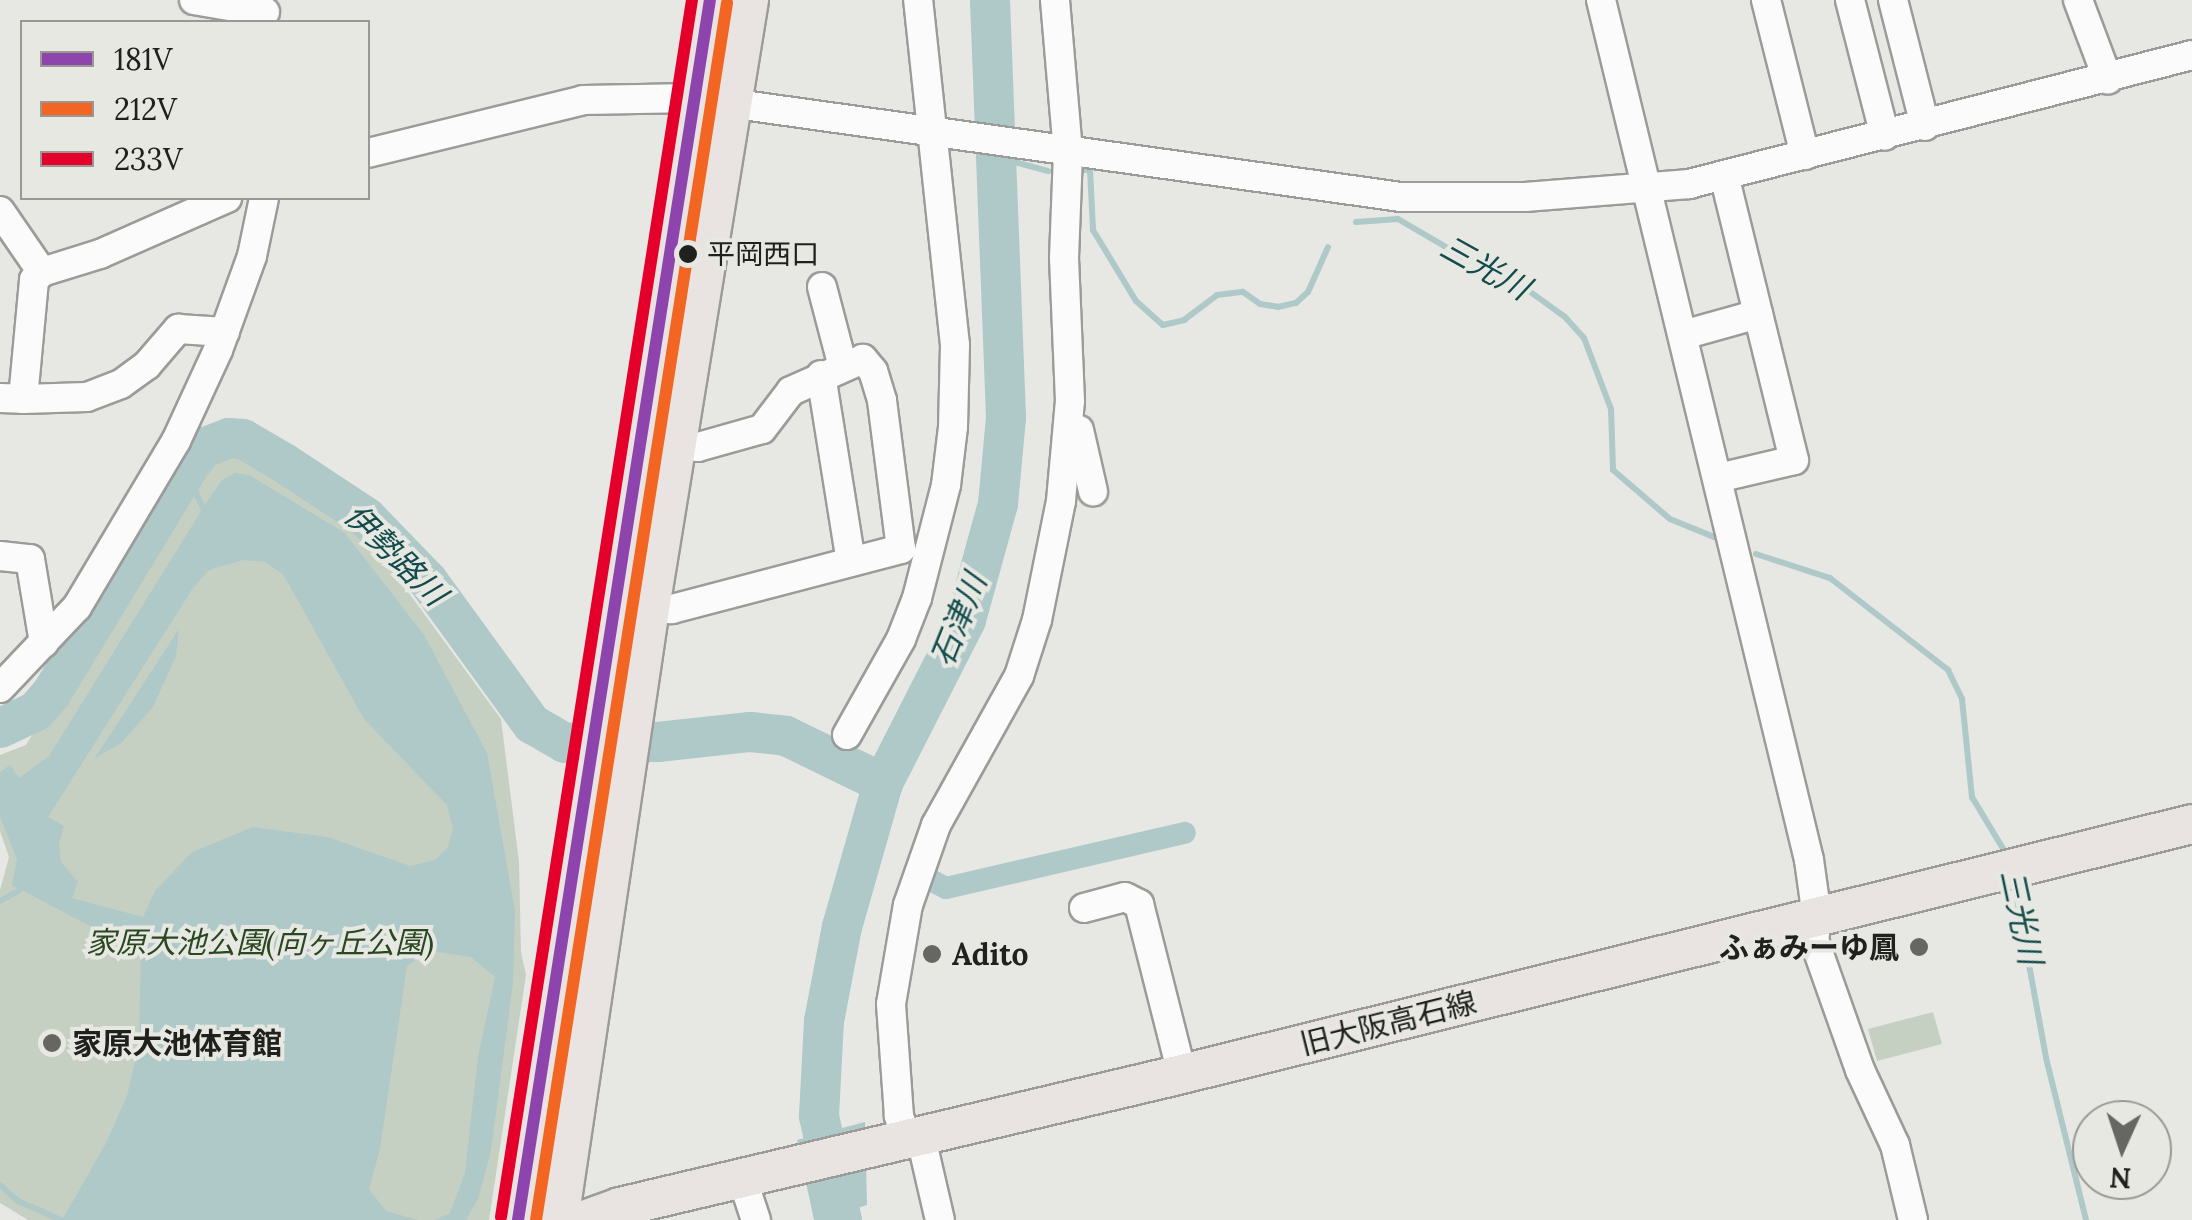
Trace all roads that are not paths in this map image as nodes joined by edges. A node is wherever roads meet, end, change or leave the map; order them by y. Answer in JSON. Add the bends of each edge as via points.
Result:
{"nodes":[{"id":1,"x":194,"y":0,"type":"edge"},
{"id":2,"x":710,"y":0,"type":"edge"},
{"id":3,"x":748,"y":0,"type":"edge"},
{"id":4,"x":918,"y":0,"type":"edge"},
{"id":5,"x":1055,"y":0,"type":"edge"},
{"id":6,"x":1602,"y":0,"type":"edge"},
{"id":7,"x":1766,"y":0,"type":"edge"},
{"id":8,"x":1850,"y":0,"type":"edge"},
{"id":9,"x":1893,"y":0,"type":"edge"},
{"id":10,"x":2078,"y":0,"type":"edge"},
{"id":11,"x":265,"y":12,"type":"edge"},
{"id":12,"x":2192,"y":55,"type":"edge"},
{"id":13,"x":2108,"y":80,"type":"junction"},
{"id":14,"x":693,"y":98,"type":"junction"},
{"id":15,"x":732,"y":104,"type":"junction"},
{"id":16,"x":1925,"y":126,"type":"junction"},
{"id":17,"x":939,"y":133,"type":"junction"},
{"id":18,"x":1885,"y":136,"type":"junction"},
{"id":19,"x":1063,"y":151,"type":"junction"},
{"id":20,"x":370,"y":153,"type":"edge"},
{"id":21,"x":1804,"y":155,"type":"junction"},
{"id":22,"x":1724,"y":175,"type":"junction"},
{"id":23,"x":1646,"y":188,"type":"junction"},
{"id":24,"x":223,"y":200,"type":"edge"},
{"id":25,"x":264,"y":200,"type":"edge"},
{"id":26,"x":0,"y":211,"type":"edge"},
{"id":27,"x":42,"y":272,"type":"junction"},
{"id":28,"x":822,"y":286,"type":"dead end"},
{"id":29,"x":1758,"y":314,"type":"junction"},
{"id":30,"x":225,"y":332,"type":"junction"},
{"id":31,"x":1683,"y":335,"type":"junction"},
{"id":32,"x":832,"y":371,"type":"junction"},
{"id":33,"x":12,"y":398,"type":"edge"},
{"id":34,"x":1070,"y":401,"type":"junction"},
{"id":35,"x":676,"y":444,"type":"junction"},
{"id":36,"x":1718,"y":478,"type":"junction"},
{"id":37,"x":1093,"y":491,"type":"dead end"},
{"id":38,"x":0,"y":556,"type":"edge"},
{"id":39,"x":850,"y":562,"type":"junction"},
{"id":40,"x":650,"y":608,"type":"junction"},
{"id":41,"x":44,"y":643,"type":"junction"},
{"id":42,"x":0,"y":688,"type":"edge"},
{"id":43,"x":846,"y":735,"type":"dead end"},
{"id":44,"x":611,"y":742,"type":"junction"},
{"id":45,"x":2192,"y":824,"type":"edge"},
{"id":46,"x":1084,"y":908,"type":"dead end"},
{"id":47,"x":1817,"y":917,"type":"junction"},
{"id":48,"x":1182,"y":1074,"type":"junction"},
{"id":49,"x":905,"y":1141,"type":"junction"},
{"id":50,"x":742,"y":1178,"type":"junction"},
{"id":51,"x":518,"y":1220,"type":"edge"},
{"id":52,"x":559,"y":1220,"type":"edge"},
{"id":53,"x":584,"y":1220,"type":"edge"},
{"id":54,"x":756,"y":1220,"type":"edge"},
{"id":55,"x":940,"y":1220,"type":"edge"},
{"id":56,"x":1913,"y":1220,"type":"edge"}],
"edges":[{"from":1,"to":11,"type":"street"},
{"from":2,"to":14,"type":"main road"},
{"from":3,"to":15,"type":"main road"},
{"from":4,"to":17,"type":"street"},
{"from":5,"to":19,"type":"street"},
{"from":6,"to":23,"type":"street"},
{"from":7,"to":21,"type":"street"},
{"from":8,"to":18,"type":"street"},
{"from":9,"to":16,"type":"street"},
{"from":10,"to":13,"type":"street"},
{"from":12,"to":13,"type":"street"},
{"from":13,"to":16,"type":"street"},
{"from":14,"to":15,"type":"street"},
{"from":14,"to":20,"type":"street","via":[[583,100]]},
{"from":14,"to":44,"type":"main road"},
{"from":15,"to":17,"type":"street"},
{"from":15,"to":35,"type":"main road"},
{"from":16,"to":18,"type":"street"},
{"from":17,"to":19,"type":"street"},
{"from":17,"to":43,"type":"street","via":[[955,345],[946,484],[901,639]]},
{"from":18,"to":21,"type":"street"},
{"from":19,"to":23,"type":"street","via":[[1419,198]]},
{"from":19,"to":34,"type":"street"},
{"from":21,"to":22,"type":"street"},
{"from":22,"to":23,"type":"street"},
{"from":22,"to":29,"type":"street"},
{"from":23,"to":31,"type":"street"},
{"from":24,"to":27,"type":"street"},
{"from":25,"to":30,"type":"street"},
{"from":26,"to":27,"type":"street"},
{"from":27,"to":33,"type":"street","via":[[34,280]]},
{"from":28,"to":32,"type":"street"},
{"from":29,"to":31,"type":"street"},
{"from":29,"to":36,"type":"street","via":[[1794,460]]},
{"from":30,"to":33,"type":"street","via":[[178,329],[147,366],[87,397]]},
{"from":30,"to":41,"type":"street","via":[[176,440],[77,607]]},
{"from":31,"to":36,"type":"street"},
{"from":32,"to":35,"type":"street","via":[[791,391],[762,429],[698,447]]},
{"from":32,"to":39,"type":"street"},
{"from":32,"to":39,"type":"street","via":[[863,360],[873,372],[900,548]]},
{"from":34,"to":37,"type":"street"},
{"from":34,"to":49,"type":"street","via":[[1060,500],[1019,676],[936,825],[908,905],[891,1004]]},
{"from":35,"to":40,"type":"main road"},
{"from":36,"to":47,"type":"street"},
{"from":38,"to":41,"type":"street","via":[[30,558]]},
{"from":39,"to":40,"type":"street","via":[[672,609]]},
{"from":40,"to":44,"type":"main road"},
{"from":41,"to":42,"type":"street"},
{"from":44,"to":51,"type":"main road"},
{"from":44,"to":52,"type":"main road"},
{"from":45,"to":47,"type":"main road","name":"旧大阪高石線"},
{"from":46,"to":48,"type":"street","via":[[1126,897],[1139,904],[1146,972]]},
{"from":47,"to":48,"type":"main road","name":"旧大阪高石線"},
{"from":47,"to":56,"type":"street","via":[[1814,940],[1895,1145]]},
{"from":48,"to":49,"type":"main road","name":"旧大阪高石線"},
{"from":49,"to":50,"type":"main road","name":"旧大阪高石線"},
{"from":49,"to":55,"type":"street"},
{"from":50,"to":53,"type":"main road","name":"旧大阪高石線"},
{"from":50,"to":54,"type":"street"}]}
